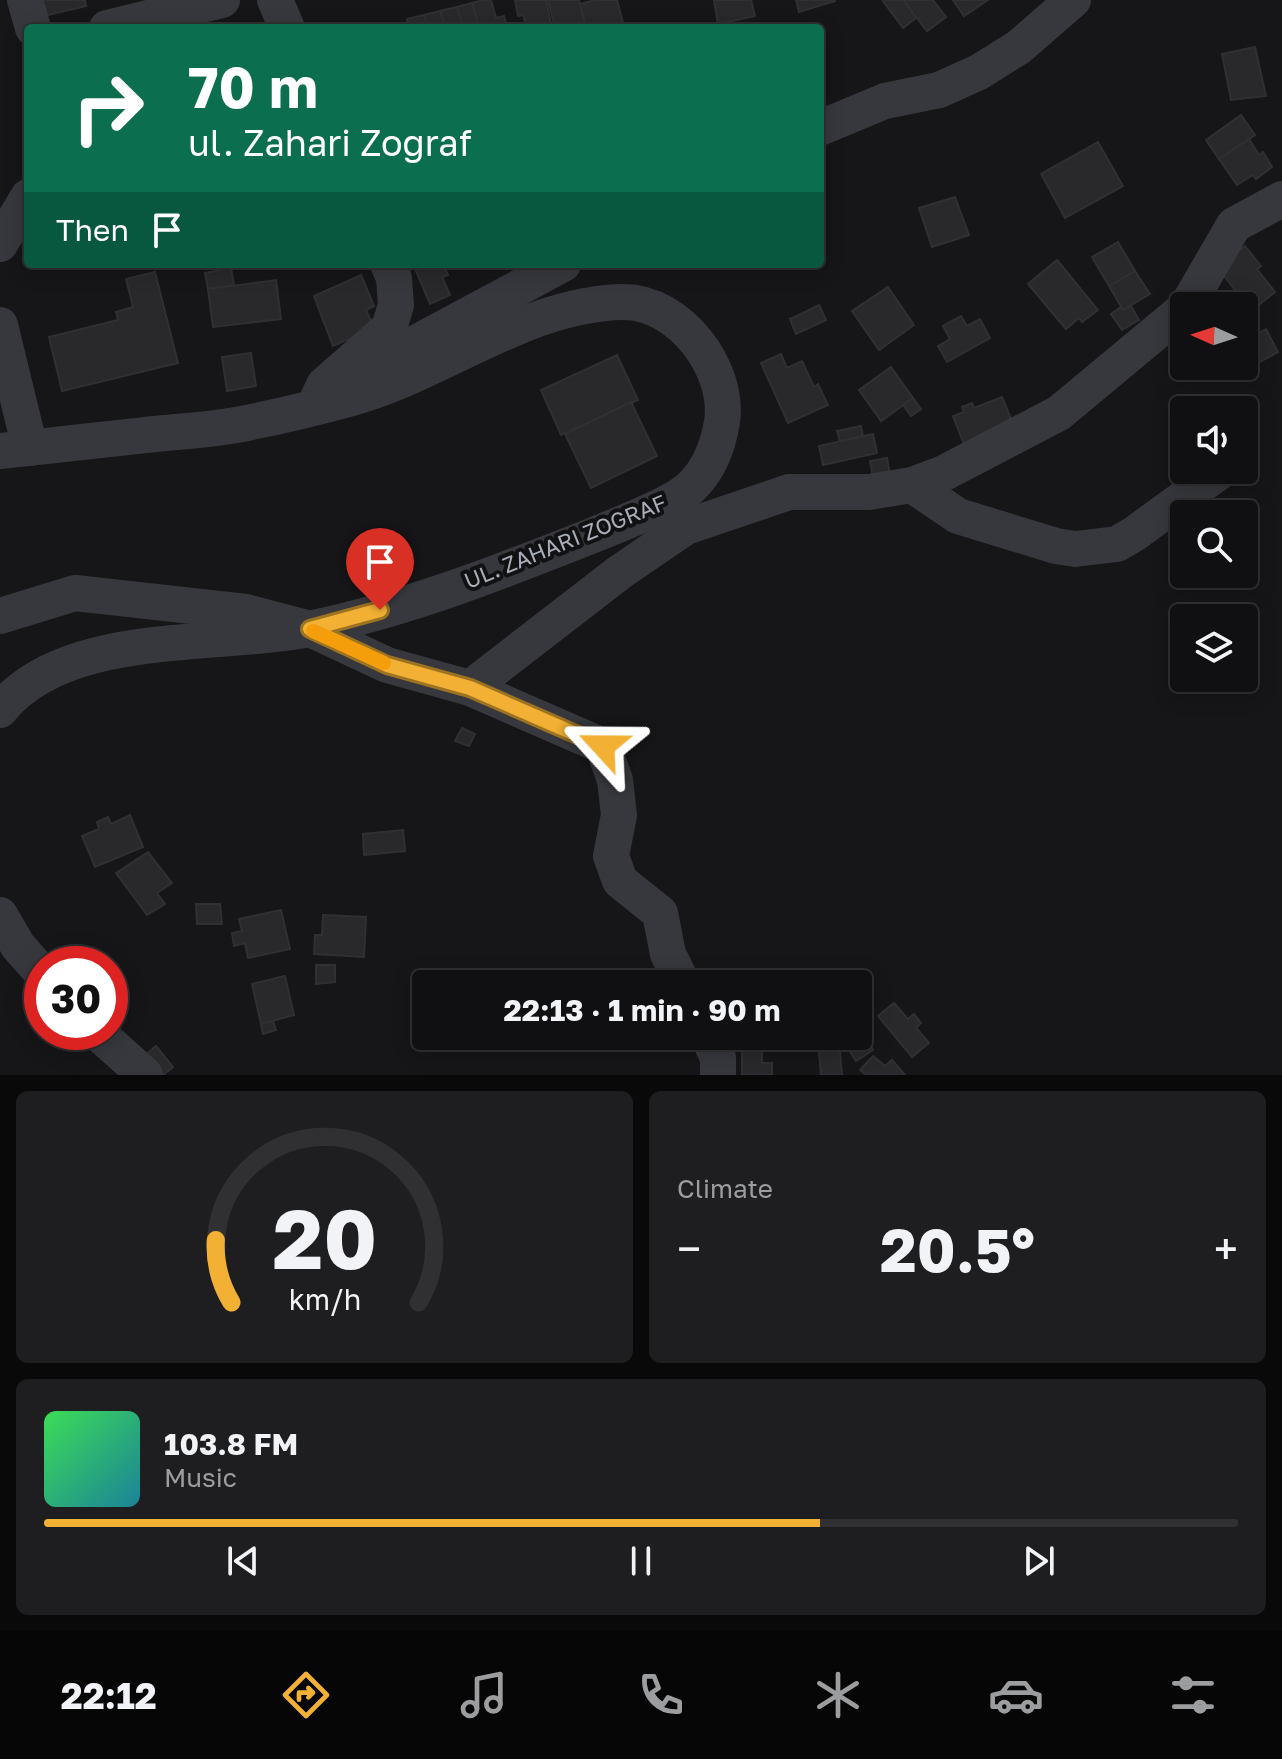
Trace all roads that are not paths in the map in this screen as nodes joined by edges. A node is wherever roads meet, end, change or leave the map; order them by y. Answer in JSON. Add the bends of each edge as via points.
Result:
{"nodes":[{"id":1,"x":25,"y":0,"type":"edge"},
{"id":2,"x":222,"y":0,"type":"edge"},
{"id":3,"x":275,"y":0,"type":"edge"},
{"id":4,"x":1073,"y":0,"type":"edge"},
{"id":5,"x":32,"y":24,"type":"edge"},
{"id":6,"x":123,"y":24,"type":"edge"},
{"id":7,"x":285,"y":24,"type":"edge"},
{"id":8,"x":824,"y":126,"type":"edge"},
{"id":9,"x":1282,"y":199,"type":"edge"},
{"id":10,"x":24,"y":204,"type":"edge"},
{"id":11,"x":0,"y":244,"type":"edge"},
{"id":12,"x":390,"y":268,"type":"edge"},
{"id":13,"x":556,"y":268,"type":"edge"},
{"id":14,"x":1194,"y":292,"type":"edge"},
{"id":15,"x":1170,"y":320,"type":"edge"},
{"id":16,"x":0,"y":325,"type":"edge"},
{"id":17,"x":352,"y":398,"type":"junction"},
{"id":18,"x":314,"y":407,"type":"junction"},
{"id":19,"x":15,"y":449,"type":"edge"},
{"id":20,"x":1203,"y":484,"type":"edge"},
{"id":21,"x":912,"y":485,"type":"junction"},
{"id":22,"x":0,"y":616,"type":"edge"},
{"id":23,"x":310,"y":629,"type":"junction"},
{"id":24,"x":470,"y":688,"type":"junction"},
{"id":25,"x":0,"y":710,"type":"edge"},
{"id":26,"x":0,"y":915,"type":"edge"},
{"id":27,"x":24,"y":953,"type":"edge"},
{"id":28,"x":676,"y":970,"type":"edge"},
{"id":29,"x":117,"y":1050,"type":"edge"},
{"id":30,"x":714,"y":1050,"type":"edge"},
{"id":31,"x":145,"y":1075,"type":"edge"},
{"id":32,"x":718,"y":1075,"type":"edge"}],
"edges":[{"from":1,"to":5,"type":"street"},
{"from":2,"to":6,"type":"street"},
{"from":3,"to":7,"type":"street"},
{"from":4,"to":8,"type":"street","via":[[1019,47],[979,72]]},
{"from":9,"to":14,"type":"street","via":[[1234,225]]},
{"from":10,"to":11,"type":"street"},
{"from":12,"to":18,"type":"street","via":[[396,305],[389,328],[324,385]]},
{"from":13,"to":17,"type":"street","via":[[382,361]]},
{"from":15,"to":21,"type":"street","via":[[1059,413]]},
{"from":16,"to":19,"type":"street"},
{"from":17,"to":18,"type":"street","name":"UL. ZAHARI ZOGRAF"},
{"from":17,"to":23,"type":"street","name":"UL. ZAHARI ZOGRAF","via":[[538,320],[596,303],[631,302],[666,315],[691,334],[715,368],[723,412],[717,450],[690,488],[638,517],[506,569]]},
{"from":18,"to":19,"type":"street","name":"UL. ZAHARI ZOGRAF","via":[[233,426]]},
{"from":20,"to":21,"type":"street","via":[[1117,544],[1075,549],[958,516]]},
{"from":21,"to":24,"type":"street","via":[[869,492],[789,492],[686,527]]},
{"from":22,"to":23,"type":"street","via":[[75,593],[246,612]]},
{"from":23,"to":24,"type":"street","via":[[387,665]]},
{"from":23,"to":25,"type":"street","name":"UL. ZAHARI ZOGRAF","via":[[92,654],[29,682]]},
{"from":24,"to":28,"type":"street","via":[[603,746],[615,780],[619,815],[611,856],[620,881],[660,913]]},
{"from":26,"to":27,"type":"street"},
{"from":29,"to":31,"type":"street"},
{"from":30,"to":32,"type":"street"}]}
